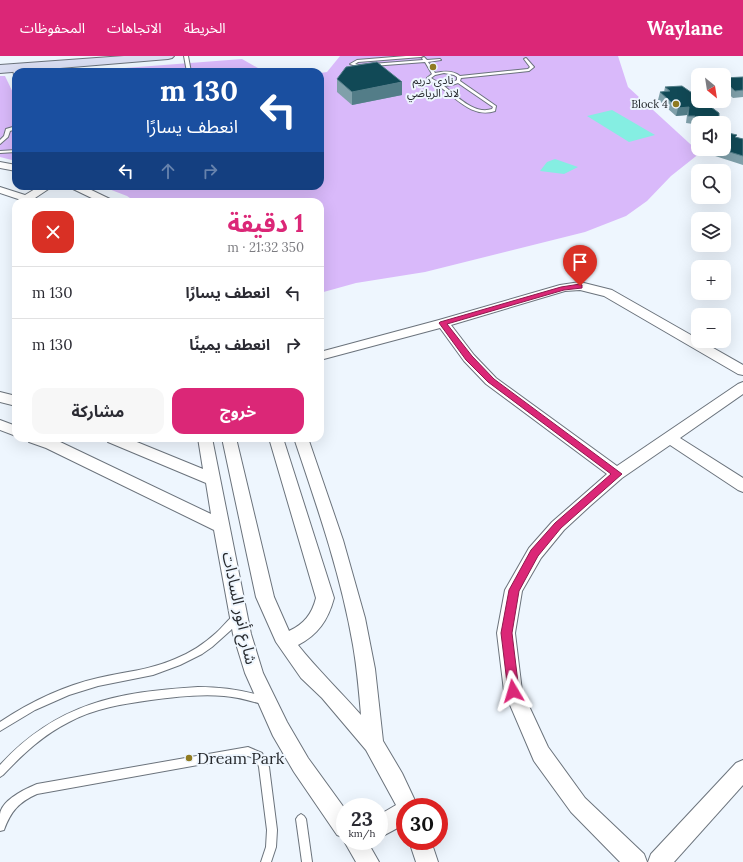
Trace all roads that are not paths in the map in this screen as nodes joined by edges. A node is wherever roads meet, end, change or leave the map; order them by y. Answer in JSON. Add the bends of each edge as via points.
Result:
{"nodes":[{"id":1,"x":102,"y":56,"type":"edge"},
{"id":2,"x":168,"y":56,"type":"edge"},
{"id":3,"x":186,"y":56,"type":"edge"},
{"id":4,"x":422,"y":56,"type":"edge"},
{"id":5,"x":438,"y":58,"type":"edge"},
{"id":6,"x":526,"y":59,"type":"dead end"},
{"id":7,"x":426,"y":61,"type":"junction"},
{"id":8,"x":0,"y":63,"type":"edge"},
{"id":9,"x":442,"y":64,"type":"dead end"},
{"id":10,"x":0,"y":68,"type":"edge"},
{"id":11,"x":53,"y":68,"type":"edge"},
{"id":12,"x":188,"y":68,"type":"edge"},
{"id":13,"x":12,"y":71,"type":"edge"},
{"id":14,"x":434,"y":74,"type":"junction"},
{"id":15,"x":458,"y":79,"type":"junction"},
{"id":16,"x":439,"y":84,"type":"junction"},
{"id":17,"x":12,"y":128,"type":"edge"},
{"id":18,"x":0,"y":143,"type":"edge"},
{"id":19,"x":12,"y":151,"type":"edge"},
{"id":20,"x":0,"y":152,"type":"edge"},
{"id":21,"x":0,"y":164,"type":"edge"},
{"id":22,"x":12,"y":167,"type":"edge"},
{"id":23,"x":0,"y":190,"type":"edge"},
{"id":24,"x":41,"y":190,"type":"edge"},
{"id":25,"x":82,"y":190,"type":"edge"},
{"id":26,"x":27,"y":198,"type":"joint"},
{"id":27,"x":100,"y":198,"type":"edge"},
{"id":28,"x":443,"y":323,"type":"junction"},
{"id":29,"x":324,"y":355,"type":"edge"},
{"id":30,"x":743,"y":371,"type":"edge"},
{"id":31,"x":743,"y":387,"type":"edge"},
{"id":32,"x":0,"y":397,"type":"edge"},
{"id":33,"x":12,"y":400,"type":"edge"},
{"id":34,"x":0,"y":425,"type":"edge"},
{"id":35,"x":12,"y":430,"type":"edge"},
{"id":36,"x":670,"y":438,"type":"junction"},
{"id":37,"x":45,"y":442,"type":"edge"},
{"id":38,"x":125,"y":442,"type":"edge"},
{"id":39,"x":206,"y":442,"type":"edge"},
{"id":40,"x":229,"y":442,"type":"edge"},
{"id":41,"x":277,"y":442,"type":"edge"},
{"id":42,"x":302,"y":442,"type":"edge"},
{"id":43,"x":617,"y":474,"type":"junction"},
{"id":44,"x":214,"y":480,"type":"junction"},
{"id":45,"x":743,"y":486,"type":"edge"},
{"id":46,"x":223,"y":527,"type":"junction"},
{"id":47,"x":350,"y":592,"type":"junction"},
{"id":48,"x":325,"y":598,"type":"junction"},
{"id":49,"x":239,"y":615,"type":"junction"},
{"id":50,"x":285,"y":642,"type":"junction"},
{"id":51,"x":266,"y":702,"type":"junction"},
{"id":52,"x":0,"y":727,"type":"edge"},
{"id":53,"x":373,"y":743,"type":"junction"},
{"id":54,"x":743,"y":770,"type":"edge"},
{"id":55,"x":0,"y":772,"type":"edge"},
{"id":56,"x":404,"y":798,"type":"edge"},
{"id":57,"x":336,"y":814,"type":"edge"},
{"id":58,"x":301,"y":819,"type":"dead end"},
{"id":59,"x":0,"y":826,"type":"edge"},
{"id":60,"x":360,"y":850,"type":"edge"},
{"id":61,"x":423,"y":850,"type":"edge"},
{"id":62,"x":266,"y":862,"type":"edge"},
{"id":63,"x":307,"y":862,"type":"edge"},
{"id":64,"x":368,"y":862,"type":"edge"},
{"id":65,"x":427,"y":862,"type":"edge"},
{"id":66,"x":636,"y":862,"type":"edge"},
{"id":67,"x":660,"y":862,"type":"edge"}],
"edges":[{"from":1,"to":8,"type":"street"},
{"from":2,"to":11,"type":"street"},
{"from":3,"to":12,"type":"lane"},
{"from":4,"to":7,"type":"lane"},
{"from":4,"to":7,"type":"lane","via":[[357,61],[352,64],[359,66]]},
{"from":5,"to":7,"type":"lane"},
{"from":5,"to":9,"type":"lane"},
{"from":6,"to":15,"type":"lane","via":[[532,67],[529,70]]},
{"from":7,"to":14,"type":"lane"},
{"from":10,"to":13,"type":"street"},
{"from":14,"to":15,"type":"lane","via":[[447,71]]},
{"from":14,"to":16,"type":"lane","via":[[429,78]]},
{"from":15,"to":16,"type":"lane","via":[[448,84]]},
{"from":15,"to":16,"type":"lane","via":[[495,107],[494,110],[475,111]]},
{"from":17,"to":18,"type":"lane","via":[[8,130]]},
{"from":19,"to":20,"type":"lane"},
{"from":21,"to":22,"type":"street"},
{"from":23,"to":26,"type":"street"},
{"from":24,"to":26,"type":"street"},
{"from":25,"to":27,"type":"street"},
{"from":28,"to":29,"type":"street"},
{"from":28,"to":30,"type":"street","via":[[564,288],[580,286],[608,293]]},
{"from":28,"to":43,"type":"street","via":[[469,358],[491,380]]},
{"from":31,"to":36,"type":"street"},
{"from":32,"to":33,"type":"street"},
{"from":34,"to":35,"type":"street"},
{"from":36,"to":43,"type":"street"},
{"from":36,"to":45,"type":"street"},
{"from":37,"to":46,"type":"street"},
{"from":38,"to":44,"type":"street"},
{"from":39,"to":44,"type":"street","name":"شارع أنور السادات"},
{"from":40,"to":50,"type":"street","name":"شارع أنور السادات","via":[[265,598]]},
{"from":41,"to":48,"type":"street"},
{"from":42,"to":47,"type":"street","via":[[330,520]]},
{"from":43,"to":66,"type":"street","via":[[558,526],[535,553],[514,590],[506,633],[513,691],[541,754],[578,805]]},
{"from":44,"to":46,"type":"street","name":"شارع أنور السادات"},
{"from":46,"to":49,"type":"street","name":"شارع أنور السادات"},
{"from":47,"to":48,"type":"street"},
{"from":47,"to":53,"type":"street","via":[[362,645]]},
{"from":48,"to":50,"type":"street","via":[[316,623],[302,634]]},
{"from":49,"to":51,"type":"street","name":"شارع أنور السادات","via":[[248,653]]},
{"from":49,"to":52,"type":"lane","via":[[214,640],[182,661],[152,672],[109,679],[70,691],[27,710]]},
{"from":50,"to":53,"type":"street","name":"شارع أنور السادات","via":[[308,672]]},
{"from":51,"to":55,"type":"lane","via":[[237,692],[207,690],[129,699],[95,706],[44,731],[18,752]]},
{"from":51,"to":57,"type":"street","name":"شارع أنور السادات","via":[[302,765]]},
{"from":53,"to":56,"type":"street","name":"شارع أنور السادات"},
{"from":54,"to":67,"type":"street"},
{"from":58,"to":63,"type":"lane"},
{"from":59,"to":62,"type":"lane","via":[[14,802],[37,789],[248,751],[259,756],[264,767],[272,830],[272,846]]},
{"from":60,"to":64,"type":"street","name":"شارع أنور السادات"},
{"from":61,"to":65,"type":"street"}]}
